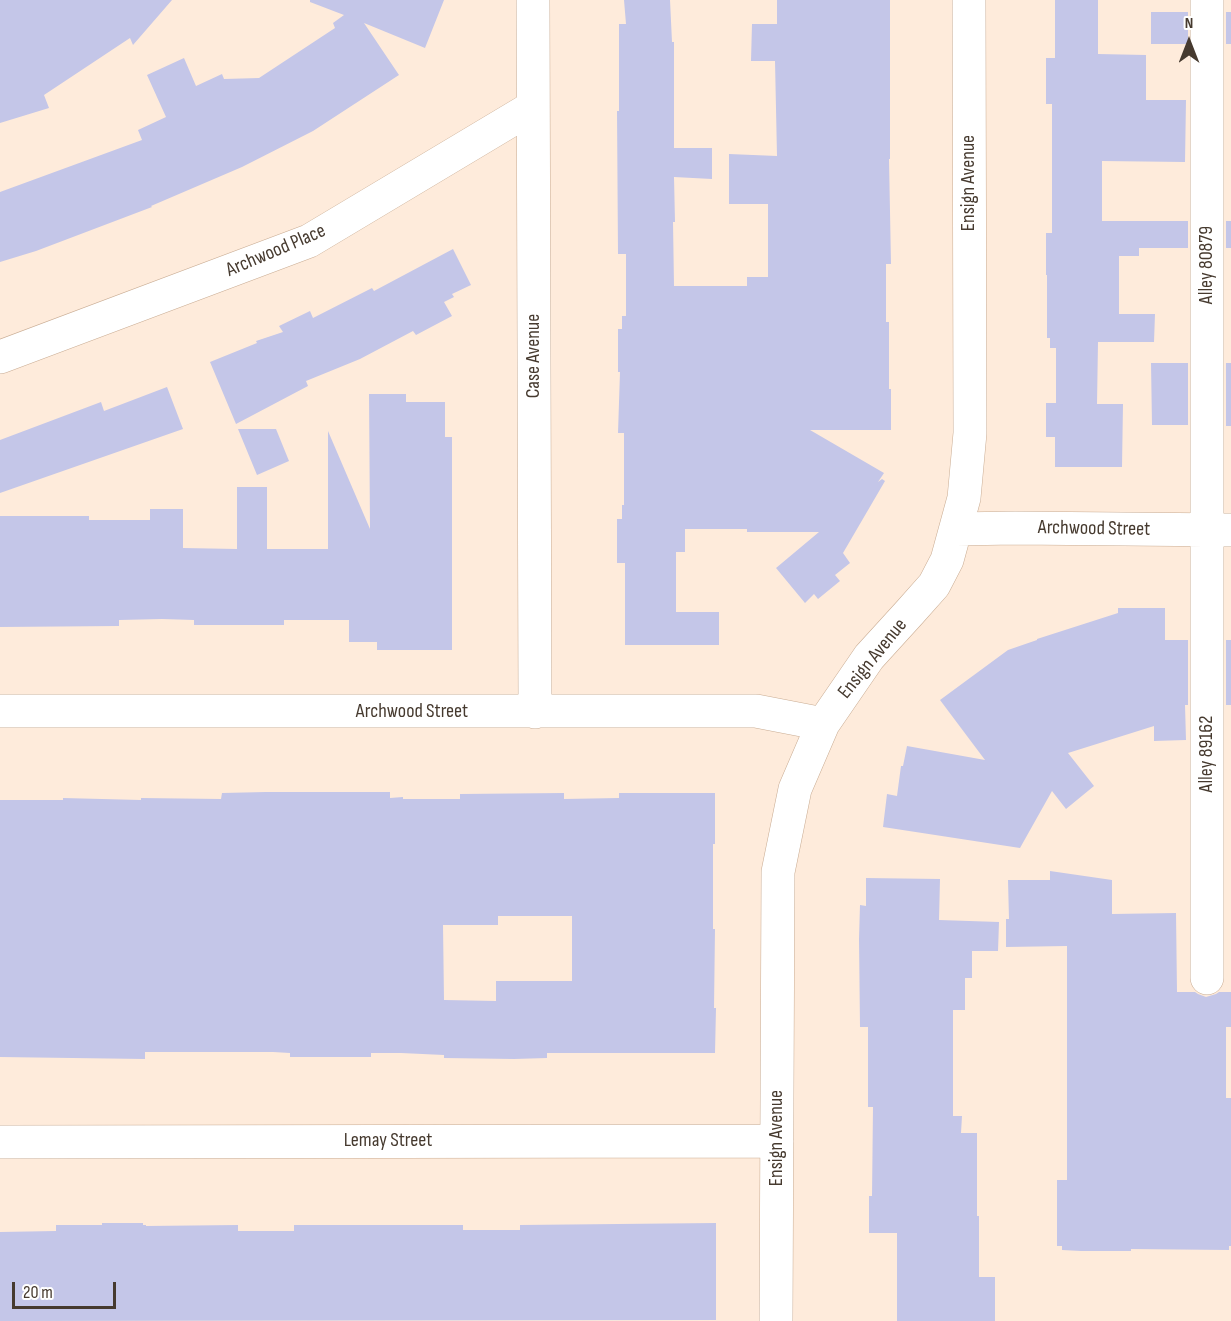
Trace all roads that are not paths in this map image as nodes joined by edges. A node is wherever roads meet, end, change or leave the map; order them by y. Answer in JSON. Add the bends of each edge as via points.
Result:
{"nodes":[{"id":1,"x":533,"y":0,"type":"edge"},
{"id":2,"x":969,"y":0,"type":"edge"},
{"id":3,"x":1207,"y":0,"type":"edge"},
{"id":4,"x":533,"y":107,"type":"junction"},
{"id":5,"x":0,"y":357,"type":"edge"},
{"id":6,"x":957,"y":529,"type":"junction"},
{"id":7,"x":1219,"y":530,"type":"edge"},
{"id":8,"x":0,"y":711,"type":"edge"},
{"id":9,"x":535,"y":712,"type":"junction"},
{"id":10,"x":822,"y":724,"type":"junction"},
{"id":11,"x":1207,"y":978,"type":"dead end"},
{"id":12,"x":777,"y":1141,"type":"junction"},
{"id":13,"x":0,"y":1142,"type":"edge"},
{"id":14,"x":776,"y":1321,"type":"edge"}],
"edges":[{"from":1,"to":4,"type":"street","name":"Case Avenue"},
{"from":2,"to":6,"type":"street","name":"Ensign Avenue","via":[[969,433],[964,498]]},
{"from":3,"to":7,"type":"street","name":"Alley 80879"},
{"from":4,"to":5,"type":"street","name":"Archwood Place","via":[[309,241]]},
{"from":4,"to":9,"type":"street","name":"Case Avenue"},
{"from":6,"to":7,"type":"street","name":"Archwood Street"},
{"from":6,"to":10,"type":"street","name":"Ensign Avenue","via":[[934,585],[869,657]]},
{"from":7,"to":11,"type":"street","name":"Alley 89162"},
{"from":8,"to":9,"type":"street","name":"Archwood Street"},
{"from":9,"to":10,"type":"street","name":"Archwood Street","via":[[756,711]]},
{"from":10,"to":12,"type":"street","name":"Ensign Avenue","via":[[795,789],[778,872]]},
{"from":12,"to":13,"type":"street","name":"Lemay Street"},
{"from":12,"to":14,"type":"street","name":"Ensign Avenue"}]}
